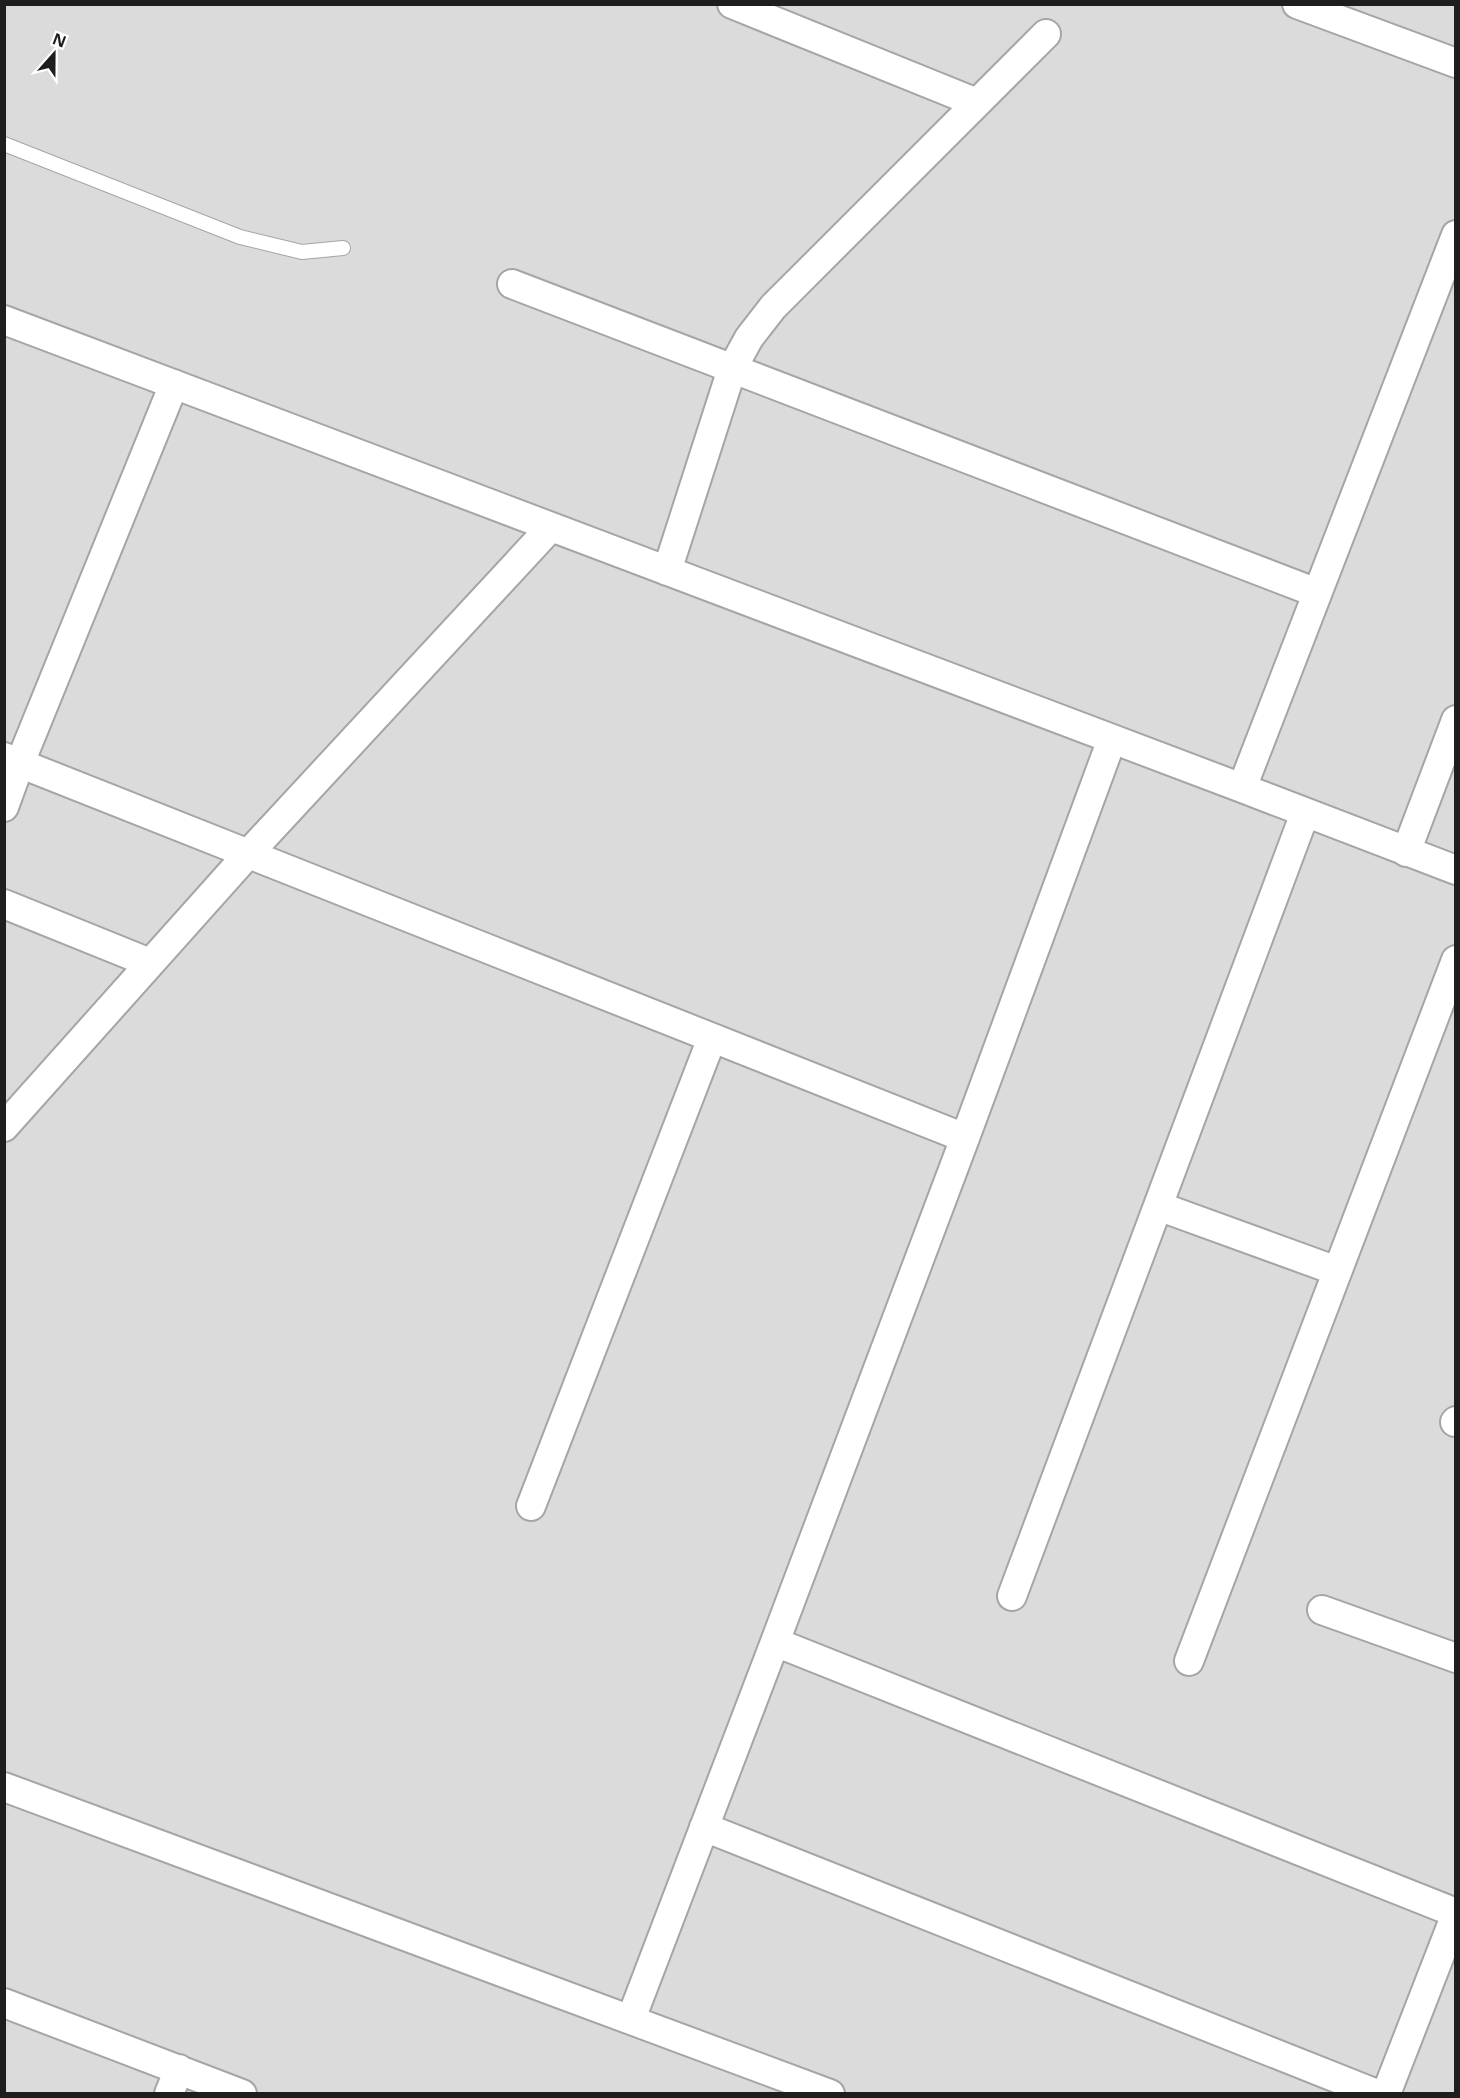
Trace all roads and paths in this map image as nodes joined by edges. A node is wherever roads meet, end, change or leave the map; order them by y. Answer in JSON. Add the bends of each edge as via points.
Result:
{"nodes":[{"id":1,"x":732,"y":4,"type":"edge"},
{"id":2,"x":1297,"y":4,"type":"edge"},
{"id":3,"x":1046,"y":34,"type":"dead end"},
{"id":4,"x":1455,"y":63,"type":"edge"},
{"id":5,"x":977,"y":103,"type":"junction"},
{"id":6,"x":4,"y":144,"type":"edge"},
{"id":7,"x":1455,"y":237,"type":"edge"},
{"id":8,"x":343,"y":249,"type":"dead end"},
{"id":9,"x":512,"y":284,"type":"dead end"},
{"id":10,"x":4,"y":320,"type":"edge"},
{"id":11,"x":732,"y":369,"type":"junction"},
{"id":12,"x":174,"y":384,"type":"junction"},
{"id":13,"x":551,"y":527,"type":"junction"},
{"id":14,"x":667,"y":571,"type":"junction"},
{"id":15,"x":1317,"y":593,"type":"junction"},
{"id":16,"x":1455,"y":720,"type":"edge"},
{"id":17,"x":1112,"y":739,"type":"junction"},
{"id":18,"x":12,"y":760,"type":"edge"},
{"id":19,"x":1242,"y":788,"type":"junction"},
{"id":20,"x":4,"y":807,"type":"edge"},
{"id":21,"x":1305,"y":813,"type":"junction"},
{"id":22,"x":1406,"y":852,"type":"junction"},
{"id":23,"x":248,"y":854,"type":"junction"},
{"id":24,"x":1455,"y":870,"type":"edge"},
{"id":25,"x":4,"y":904,"type":"edge"},
{"id":26,"x":1455,"y":960,"type":"edge"},
{"id":27,"x":150,"y":963,"type":"junction"},
{"id":28,"x":712,"y":1038,"type":"junction"},
{"id":29,"x":4,"y":1127,"type":"edge"},
{"id":30,"x":965,"y":1138,"type":"junction"},
{"id":31,"x":1158,"y":1206,"type":"junction"},
{"id":32,"x":1337,"y":1271,"type":"junction"},
{"id":33,"x":531,"y":1506,"type":"dead end"},
{"id":34,"x":1012,"y":1596,"type":"dead end"},
{"id":35,"x":1322,"y":1610,"type":"dead end"},
{"id":36,"x":775,"y":1642,"type":"junction"},
{"id":37,"x":1455,"y":1658,"type":"edge"},
{"id":38,"x":1189,"y":1660,"type":"dead end"},
{"id":39,"x":4,"y":1787,"type":"edge"},
{"id":40,"x":704,"y":1827,"type":"junction"},
{"id":41,"x":1455,"y":1914,"type":"edge"},
{"id":42,"x":4,"y":2003,"type":"edge"},
{"id":43,"x":631,"y":2019,"type":"junction"},
{"id":44,"x":174,"y":2081,"type":"edge"},
{"id":45,"x":242,"y":2094,"type":"edge"},
{"id":46,"x":830,"y":2094,"type":"edge"},
{"id":47,"x":1377,"y":2094,"type":"edge"},
{"id":48,"x":1386,"y":2094,"type":"edge"}],
"edges":[{"from":1,"to":5,"type":"street"},
{"from":2,"to":4,"type":"street"},
{"from":3,"to":5,"type":"street"},
{"from":5,"to":11,"type":"street","via":[[773,307]]},
{"from":6,"to":8,"type":"lane","via":[[240,237],[302,252]]},
{"from":7,"to":15,"type":"street"},
{"from":9,"to":11,"type":"street"},
{"from":10,"to":12,"type":"street"},
{"from":11,"to":14,"type":"street"},
{"from":11,"to":15,"type":"street"},
{"from":12,"to":13,"type":"street"},
{"from":12,"to":18,"type":"street"},
{"from":13,"to":14,"type":"street"},
{"from":13,"to":23,"type":"street"},
{"from":14,"to":17,"type":"street"},
{"from":15,"to":19,"type":"street"},
{"from":16,"to":22,"type":"street"},
{"from":17,"to":19,"type":"street"},
{"from":17,"to":30,"type":"street"},
{"from":18,"to":20,"type":"street"},
{"from":18,"to":23,"type":"street"},
{"from":19,"to":21,"type":"street"},
{"from":21,"to":22,"type":"street"},
{"from":21,"to":31,"type":"street"},
{"from":22,"to":24,"type":"street"},
{"from":23,"to":27,"type":"street"},
{"from":23,"to":28,"type":"street"},
{"from":25,"to":27,"type":"street"},
{"from":26,"to":32,"type":"street"},
{"from":27,"to":29,"type":"street"},
{"from":28,"to":30,"type":"street"},
{"from":28,"to":33,"type":"street"},
{"from":30,"to":36,"type":"street"},
{"from":31,"to":32,"type":"street"},
{"from":31,"to":34,"type":"street"},
{"from":32,"to":38,"type":"street"},
{"from":35,"to":37,"type":"street"},
{"from":36,"to":40,"type":"street"},
{"from":36,"to":41,"type":"street"},
{"from":39,"to":43,"type":"street"},
{"from":40,"to":43,"type":"street"},
{"from":40,"to":47,"type":"street"},
{"from":41,"to":48,"type":"street"},
{"from":42,"to":44,"type":"street"},
{"from":43,"to":46,"type":"street"},
{"from":44,"to":45,"type":"street"}]}
